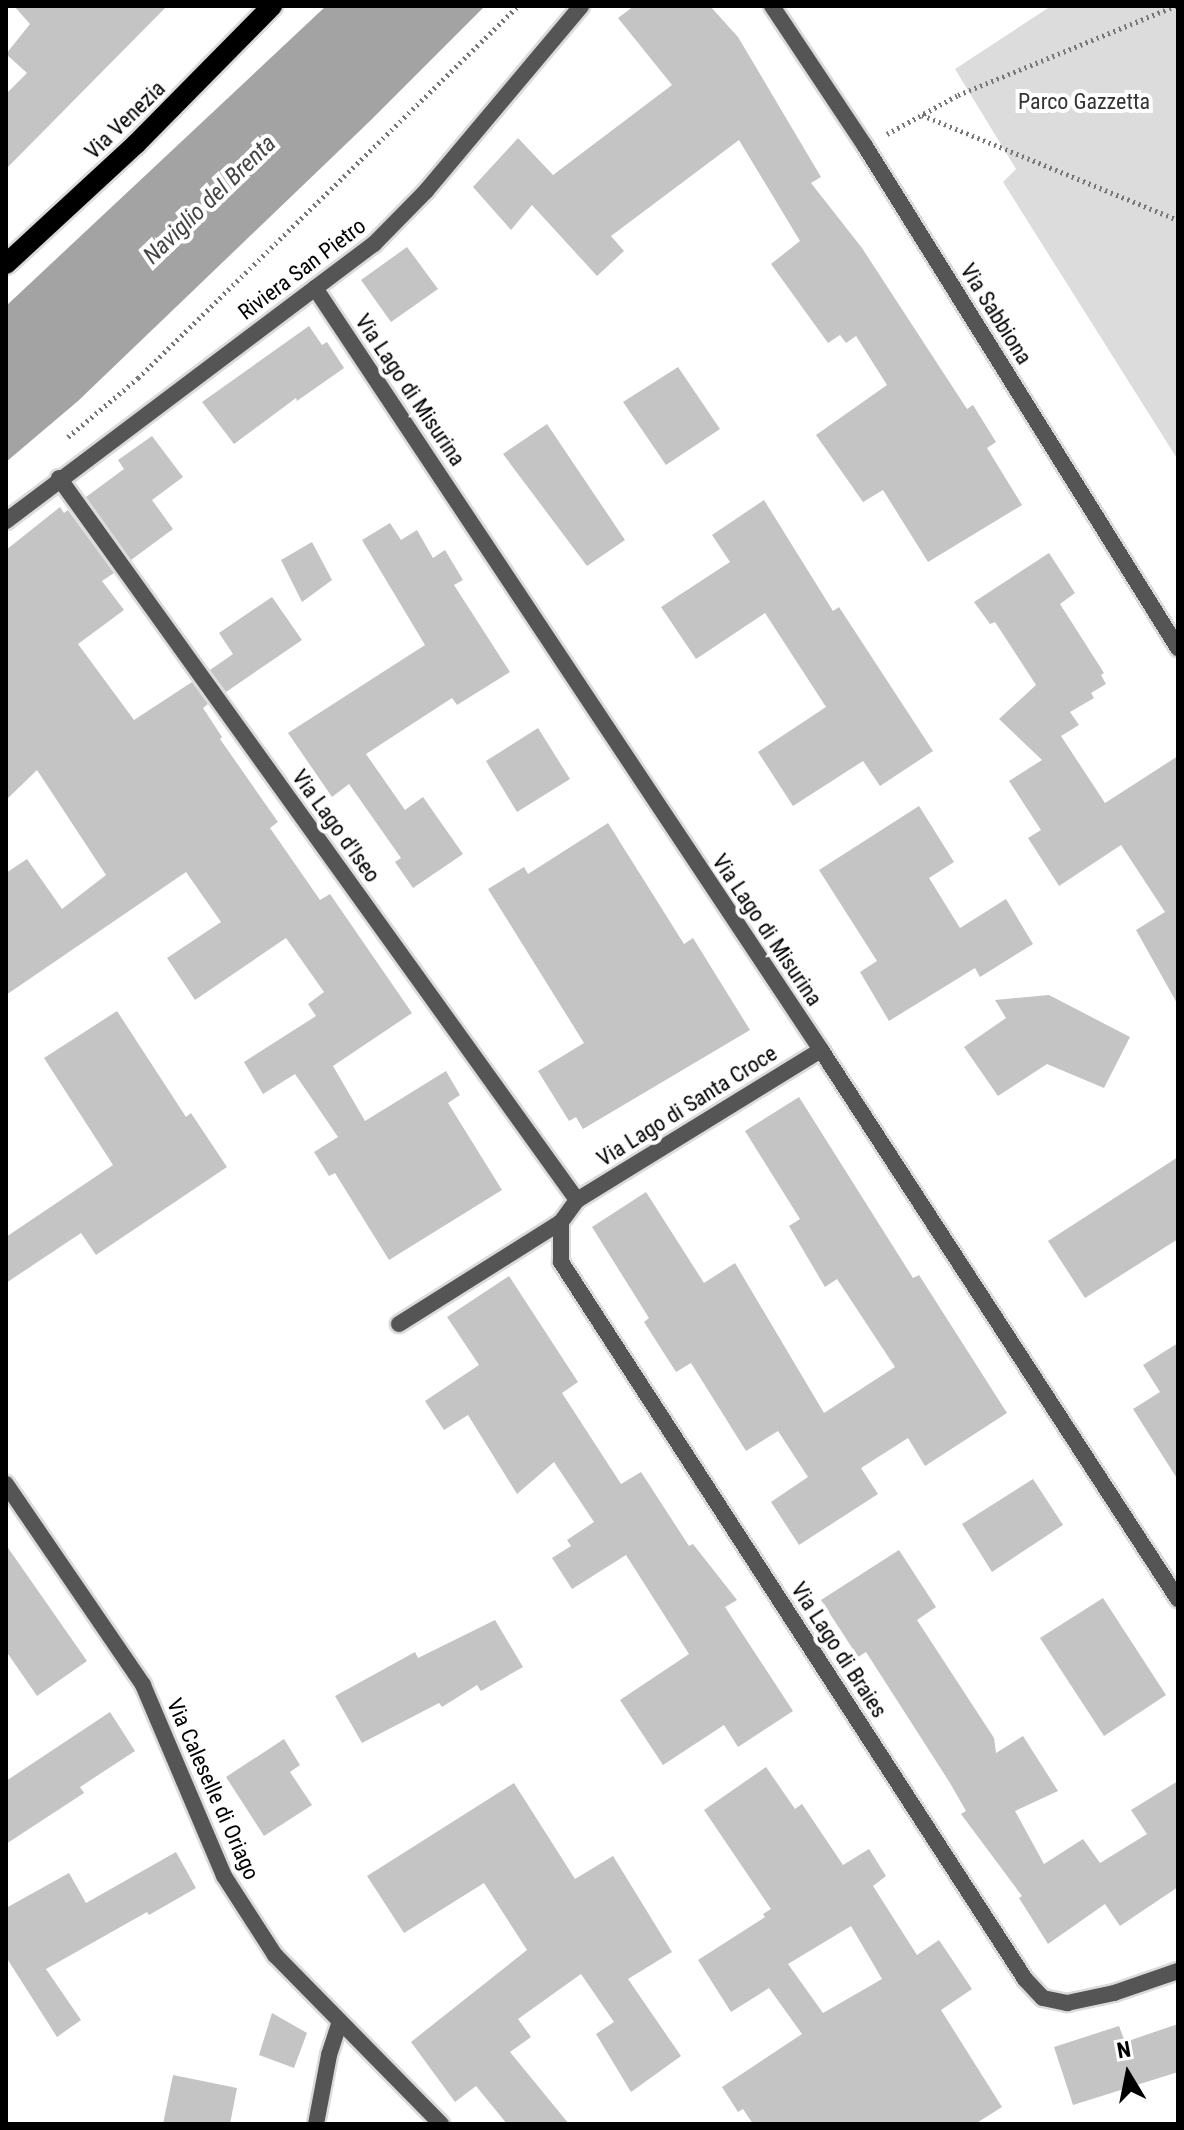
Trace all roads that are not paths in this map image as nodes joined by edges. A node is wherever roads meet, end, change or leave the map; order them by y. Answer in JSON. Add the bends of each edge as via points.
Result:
{"nodes":[{"id":1,"x":272,"y":6,"type":"edge"},
{"id":2,"x":581,"y":6,"type":"edge"},
{"id":3,"x":772,"y":6,"type":"edge"},
{"id":4,"x":6,"y":264,"type":"edge"},
{"id":5,"x":315,"y":288,"type":"junction"},
{"id":6,"x":59,"y":478,"type":"junction"},
{"id":7,"x":6,"y":521,"type":"edge"},
{"id":8,"x":1178,"y":648,"type":"edge"},
{"id":9,"x":821,"y":1050,"type":"junction"},
{"id":10,"x":577,"y":1200,"type":"junction"},
{"id":11,"x":561,"y":1222,"type":"junction"},
{"id":12,"x":399,"y":1324,"type":"dead end"},
{"id":13,"x":6,"y":1484,"type":"edge"},
{"id":14,"x":1178,"y":1599,"type":"edge"},
{"id":15,"x":1178,"y":1971,"type":"edge"},
{"id":16,"x":340,"y":2022,"type":"junction"},
{"id":17,"x":316,"y":2124,"type":"edge"},
{"id":18,"x":441,"y":2124,"type":"edge"}],
"edges":[{"from":1,"to":4,"type":"main road","name":"Via Venezia","via":[[136,144]]},
{"from":2,"to":5,"type":"street","name":"Riviera San Pietro","via":[[426,191],[374,244]]},
{"from":3,"to":8,"type":"street","name":"Via Sabbiona"},
{"from":5,"to":6,"type":"street","name":"Riviera San Pietro"},
{"from":5,"to":9,"type":"street","name":"Via Lago di Misurina"},
{"from":6,"to":7,"type":"street","name":"Riviera San Pietro"},
{"from":6,"to":10,"type":"street","name":"Via Lago d'Iseo"},
{"from":9,"to":10,"type":"street","name":"Via Lago di Santa Croce"},
{"from":9,"to":14,"type":"street","name":"Via Lago di Misurina"},
{"from":10,"to":11,"type":"street"},
{"from":11,"to":12,"type":"street"},
{"from":11,"to":15,"type":"street","name":"Via Lago di Braies","via":[[561,1262],[1025,1979],[1043,1998],[1067,2003]]},
{"from":13,"to":16,"type":"street","name":"Via Caleselle di Oriago","via":[[143,1685],[224,1876],[275,1955]]},
{"from":16,"to":17,"type":"street"},
{"from":16,"to":18,"type":"street","name":"Via Caleselle di Oriago"}]}
